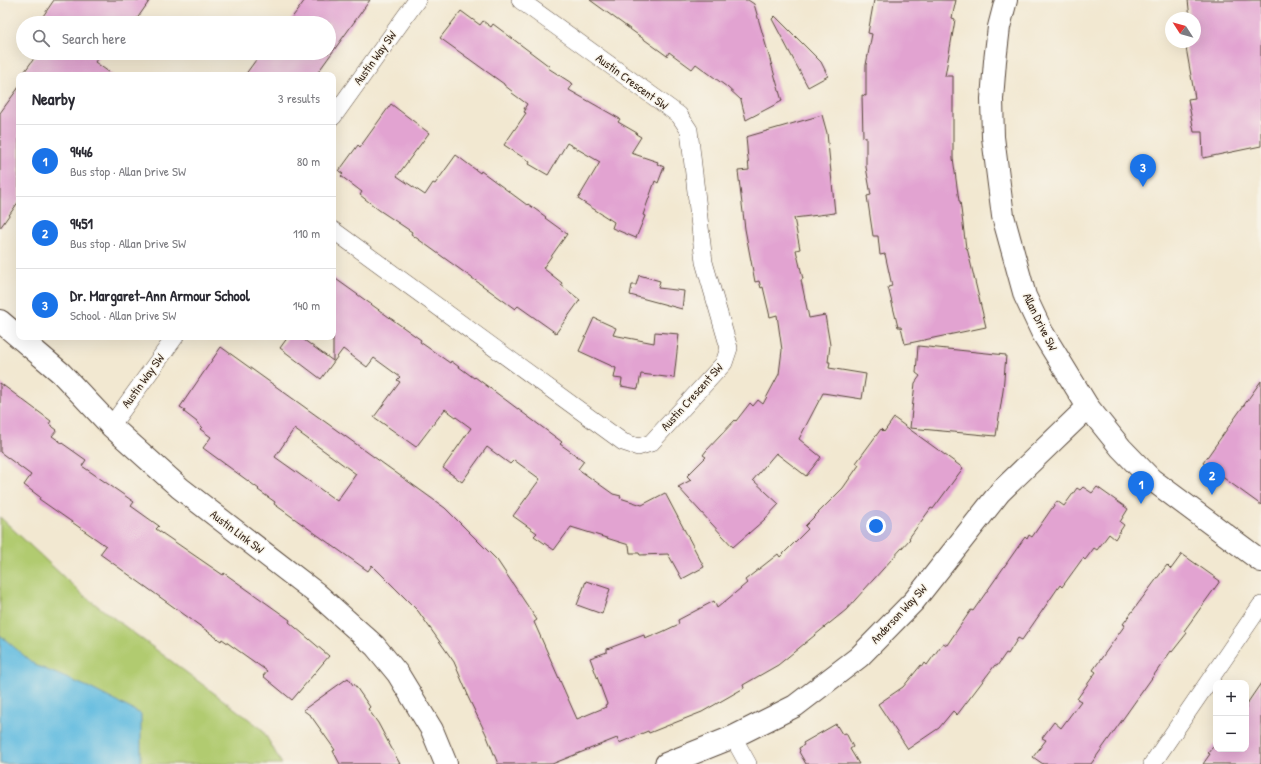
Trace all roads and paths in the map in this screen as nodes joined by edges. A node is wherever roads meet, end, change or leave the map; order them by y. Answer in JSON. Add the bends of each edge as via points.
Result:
{"nodes":[{"id":1,"x":417,"y":0,"type":"edge"},
{"id":2,"x":520,"y":0,"type":"edge"},
{"id":3,"x":1006,"y":0,"type":"edge"},
{"id":4,"x":336,"y":113,"type":"edge"},
{"id":5,"x":336,"y":232,"type":"edge"},
{"id":6,"x":0,"y":321,"type":"edge"},
{"id":7,"x":16,"y":335,"type":"edge"},
{"id":8,"x":22,"y":340,"type":"edge"},
{"id":9,"x":172,"y":340,"type":"edge"},
{"id":10,"x":1088,"y":407,"type":"junction"},
{"id":11,"x":111,"y":426,"type":"junction"},
{"id":12,"x":1261,"y":561,"type":"edge"},
{"id":13,"x":1261,"y":605,"type":"edge"},
{"id":14,"x":733,"y":737,"type":"junction"},
{"id":15,"x":446,"y":764,"type":"edge"},
{"id":16,"x":666,"y":764,"type":"edge"},
{"id":17,"x":748,"y":764,"type":"edge"},
{"id":18,"x":1152,"y":764,"type":"edge"}],
"edges":[{"from":1,"to":4,"type":"street","name":"Austin Way SW"},
{"from":2,"to":5,"type":"street","name":"Austin Crescent SW","via":[[678,115],[689,130],[704,262],[729,348],[724,363],[650,443],[638,447],[623,442]]},
{"from":3,"to":10,"type":"street","name":"Allan Drive SW","via":[[999,27],[992,99],[993,137],[1003,216],[1026,296],[1042,332]]},
{"from":6,"to":7,"type":"street","name":"Austin Link SW"},
{"from":8,"to":11,"type":"street","name":"Austin Link SW","via":[[60,372]]},
{"from":9,"to":11,"type":"street","name":"Austin Way SW"},
{"from":10,"to":12,"type":"street","name":"Allan Drive SW","via":[[1120,448],[1151,479]]},
{"from":10,"to":14,"type":"street","name":"Anderson Way SW","via":[[1000,492],[914,601],[859,657],[795,706]]},
{"from":11,"to":15,"type":"street","name":"Austin Link SW","via":[[180,488],[316,593],[375,646],[406,686],[432,730]]},
{"from":13,"to":18,"type":"street"},
{"from":14,"to":16,"type":"street","name":"Anderson Way SW"},
{"from":14,"to":17,"type":"street"}]}
